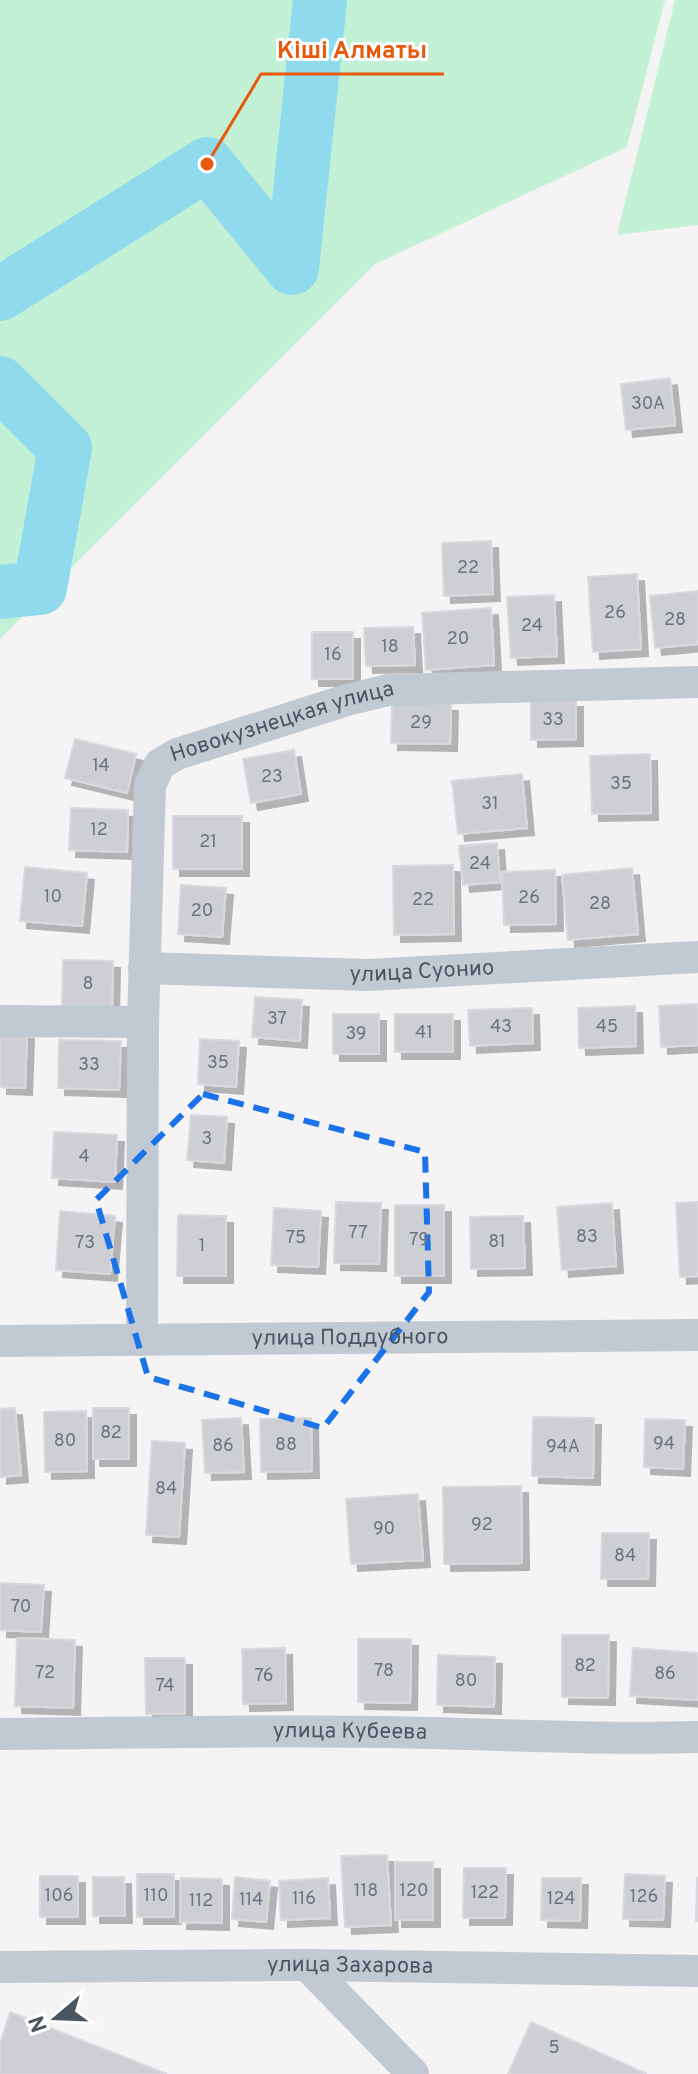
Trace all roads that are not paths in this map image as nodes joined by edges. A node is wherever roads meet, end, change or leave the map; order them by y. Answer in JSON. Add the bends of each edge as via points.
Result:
{"nodes":[{"id":1,"x":698,"y":682,"type":"edge"},
{"id":2,"x":698,"y":957,"type":"edge"},
{"id":3,"x":144,"y":968,"type":"junction"},
{"id":4,"x":0,"y":1021,"type":"edge"},
{"id":5,"x":143,"y":1022,"type":"junction"},
{"id":6,"x":698,"y":1335,"type":"edge"},
{"id":7,"x":142,"y":1340,"type":"junction"},
{"id":8,"x":0,"y":1341,"type":"edge"},
{"id":9,"x":0,"y":1734,"type":"edge"},
{"id":10,"x":698,"y":1737,"type":"edge"},
{"id":11,"x":307,"y":1965,"type":"junction"},
{"id":12,"x":0,"y":1967,"type":"edge"},
{"id":13,"x":698,"y":1971,"type":"edge"},
{"id":14,"x":413,"y":2074,"type":"edge"}],
"edges":[{"from":1,"to":3,"type":"street","name":"Новокузнецкая улица","via":[[388,690],[177,754],[160,764],[150,785]]},
{"from":2,"to":3,"type":"street","name":"улица Суонио","via":[[368,975]]},
{"from":3,"to":5,"type":"street","name":"Новокузнецкая улица"},
{"from":4,"to":5,"type":"street"},
{"from":5,"to":7,"type":"street","name":"Новокузнецкая улица"},
{"from":6,"to":7,"type":"street","name":"улица Поддубного"},
{"from":7,"to":8,"type":"street","name":"улица Поддубного"},
{"from":9,"to":10,"type":"street","name":"улица Кубеева"},
{"from":11,"to":12,"type":"street","name":"улица Захарова"},
{"from":11,"to":13,"type":"street","name":"улица Захарова"},
{"from":11,"to":14,"type":"street"}]}
